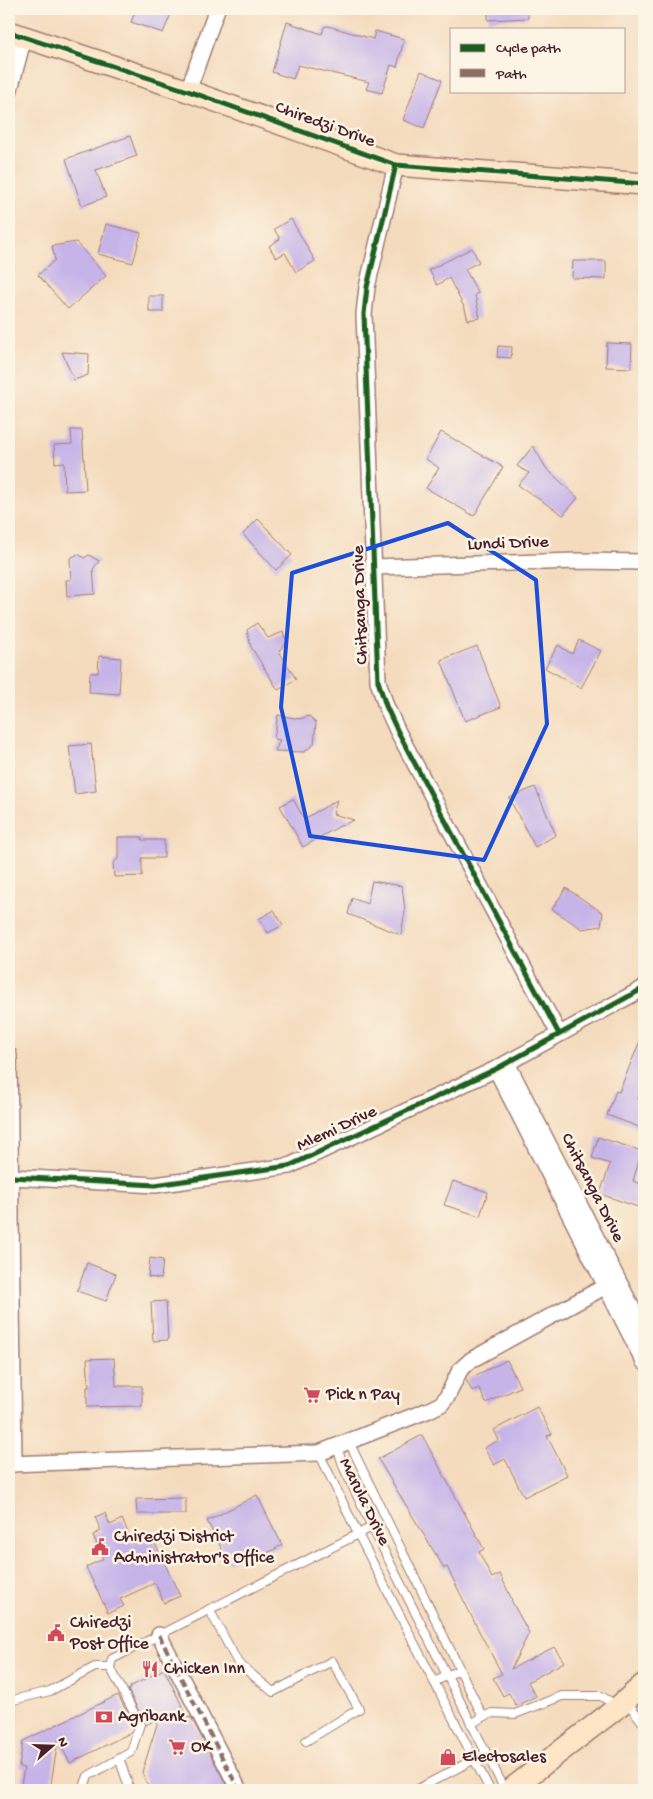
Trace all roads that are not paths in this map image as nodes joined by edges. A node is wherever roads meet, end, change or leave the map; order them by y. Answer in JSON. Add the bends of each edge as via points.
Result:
{"nodes":[{"id":1,"x":217,"y":9,"type":"edge"},
{"id":2,"x":16,"y":35,"type":"edge"},
{"id":3,"x":188,"y":91,"type":"junction"},
{"id":4,"x":9,"y":93,"type":"edge"},
{"id":5,"x":396,"y":165,"type":"junction"},
{"id":6,"x":644,"y":184,"type":"edge"},
{"id":7,"x":644,"y":562,"type":"edge"},
{"id":8,"x":373,"y":567,"type":"junction"},
{"id":9,"x":644,"y":988,"type":"edge"},
{"id":10,"x":559,"y":1034,"type":"junction"},
{"id":11,"x":9,"y":1054,"type":"edge"},
{"id":12,"x":501,"y":1066,"type":"junction"},
{"id":13,"x":12,"y":1176,"type":"junction"},
{"id":14,"x":606,"y":1286,"type":"junction"},
{"id":15,"x":644,"y":1331,"type":"edge"},
{"id":16,"x":644,"y":1362,"type":"edge"},
{"id":17,"x":343,"y":1444,"type":"junction"},
{"id":18,"x":319,"y":1453,"type":"junction"},
{"id":19,"x":12,"y":1464,"type":"edge"},
{"id":20,"x":372,"y":1527,"type":"junction"},
{"id":21,"x":358,"y":1534,"type":"junction"},
{"id":22,"x":210,"y":1609,"type":"junction"},
{"id":23,"x":159,"y":1635,"type":"junction"},
{"id":24,"x":110,"y":1667,"type":"junction"},
{"id":25,"x":459,"y":1670,"type":"junction"},
{"id":26,"x":447,"y":1676,"type":"junction"},
{"id":27,"x":434,"y":1682,"type":"junction"},
{"id":28,"x":644,"y":1684,"type":"edge"},
{"id":29,"x":9,"y":1701,"type":"edge"},
{"id":30,"x":622,"y":1704,"type":"junction"},
{"id":31,"x":483,"y":1717,"type":"junction"},
{"id":32,"x":471,"y":1724,"type":"junction"},
{"id":33,"x":644,"y":1724,"type":"edge"},
{"id":34,"x":306,"y":1741,"type":"dead end"},
{"id":35,"x":486,"y":1753,"type":"junction"},
{"id":36,"x":119,"y":1758,"type":"junction"},
{"id":37,"x":473,"y":1760,"type":"junction"},
{"id":38,"x":83,"y":1790,"type":"edge"},
{"id":39,"x":130,"y":1790,"type":"edge"},
{"id":40,"x":239,"y":1790,"type":"edge"},
{"id":41,"x":416,"y":1790,"type":"edge"},
{"id":42,"x":490,"y":1790,"type":"edge"},
{"id":43,"x":505,"y":1790,"type":"edge"},
{"id":44,"x":510,"y":1790,"type":"edge"}],
"edges":[{"from":1,"to":3,"type":"street"},
{"from":2,"to":3,"type":"street","name":"Chiredzi Drive"},
{"from":2,"to":4,"type":"street"},
{"from":3,"to":5,"type":"street","name":"Chiredzi Drive"},
{"from":5,"to":6,"type":"street","name":"Chiredzi Drive"},
{"from":5,"to":8,"type":"street","name":"Chitsanga Drive","via":[[367,287],[364,314]]},
{"from":7,"to":8,"type":"street","name":"Lundi Drive"},
{"from":8,"to":10,"type":"street","name":"Chitsanga Drive","via":[[378,681],[386,706]]},
{"from":9,"to":10,"type":"street","name":"Mlemi Drive"},
{"from":10,"to":12,"type":"street","name":"Mlemi Drive"},
{"from":11,"to":13,"type":"street"},
{"from":12,"to":13,"type":"street","name":"Mlemi Drive","via":[[289,1166],[155,1184]]},
{"from":12,"to":14,"type":"street"},
{"from":12,"to":15,"type":"street","name":"Chitsanga Drive"},
{"from":13,"to":19,"type":"street"},
{"from":14,"to":16,"type":"street"},
{"from":14,"to":17,"type":"street","via":[[471,1360],[460,1370],[441,1404]]},
{"from":17,"to":18,"type":"street"},
{"from":17,"to":20,"type":"lane","name":"Marula Drive","via":[[344,1468]]},
{"from":17,"to":25,"type":"lane"},
{"from":18,"to":19,"type":"street","name":"Marula Drive"},
{"from":18,"to":21,"type":"lane","name":"Marula Drive"},
{"from":20,"to":21,"type":"lane"},
{"from":20,"to":26,"type":"lane","name":"Marula Drive"},
{"from":21,"to":22,"type":"lane"},
{"from":21,"to":27,"type":"lane","name":"Marula Drive"},
{"from":22,"to":23,"type":"lane"},
{"from":22,"to":34,"type":"lane","via":[[238,1663],[273,1692],[332,1661],[359,1709]]},
{"from":23,"to":24,"type":"lane","via":[[112,1659]]},
{"from":23,"to":40,"type":"street"},
{"from":24,"to":29,"type":"lane","via":[[95,1667],[50,1691]]},
{"from":24,"to":36,"type":"lane","via":[[140,1724],[130,1752]]},
{"from":25,"to":26,"type":"lane"},
{"from":25,"to":31,"type":"lane"},
{"from":26,"to":27,"type":"lane"},
{"from":26,"to":32,"type":"lane","name":"Marula Drive"},
{"from":27,"to":37,"type":"lane","name":"Marula Drive"},
{"from":28,"to":30,"type":"street"},
{"from":30,"to":31,"type":"lane","via":[[601,1696],[562,1696],[516,1714],[492,1713]]},
{"from":30,"to":33,"type":"lane"},
{"from":30,"to":44,"type":"street"},
{"from":31,"to":32,"type":"lane"},
{"from":32,"to":35,"type":"lane","name":"Marula Drive"},
{"from":35,"to":37,"type":"lane"},
{"from":35,"to":43,"type":"lane","name":"Marula Drive"},
{"from":36,"to":38,"type":"lane","via":[[88,1776]]},
{"from":36,"to":39,"type":"lane"},
{"from":37,"to":41,"type":"lane"},
{"from":37,"to":42,"type":"lane","name":"Marula Drive"}]}
